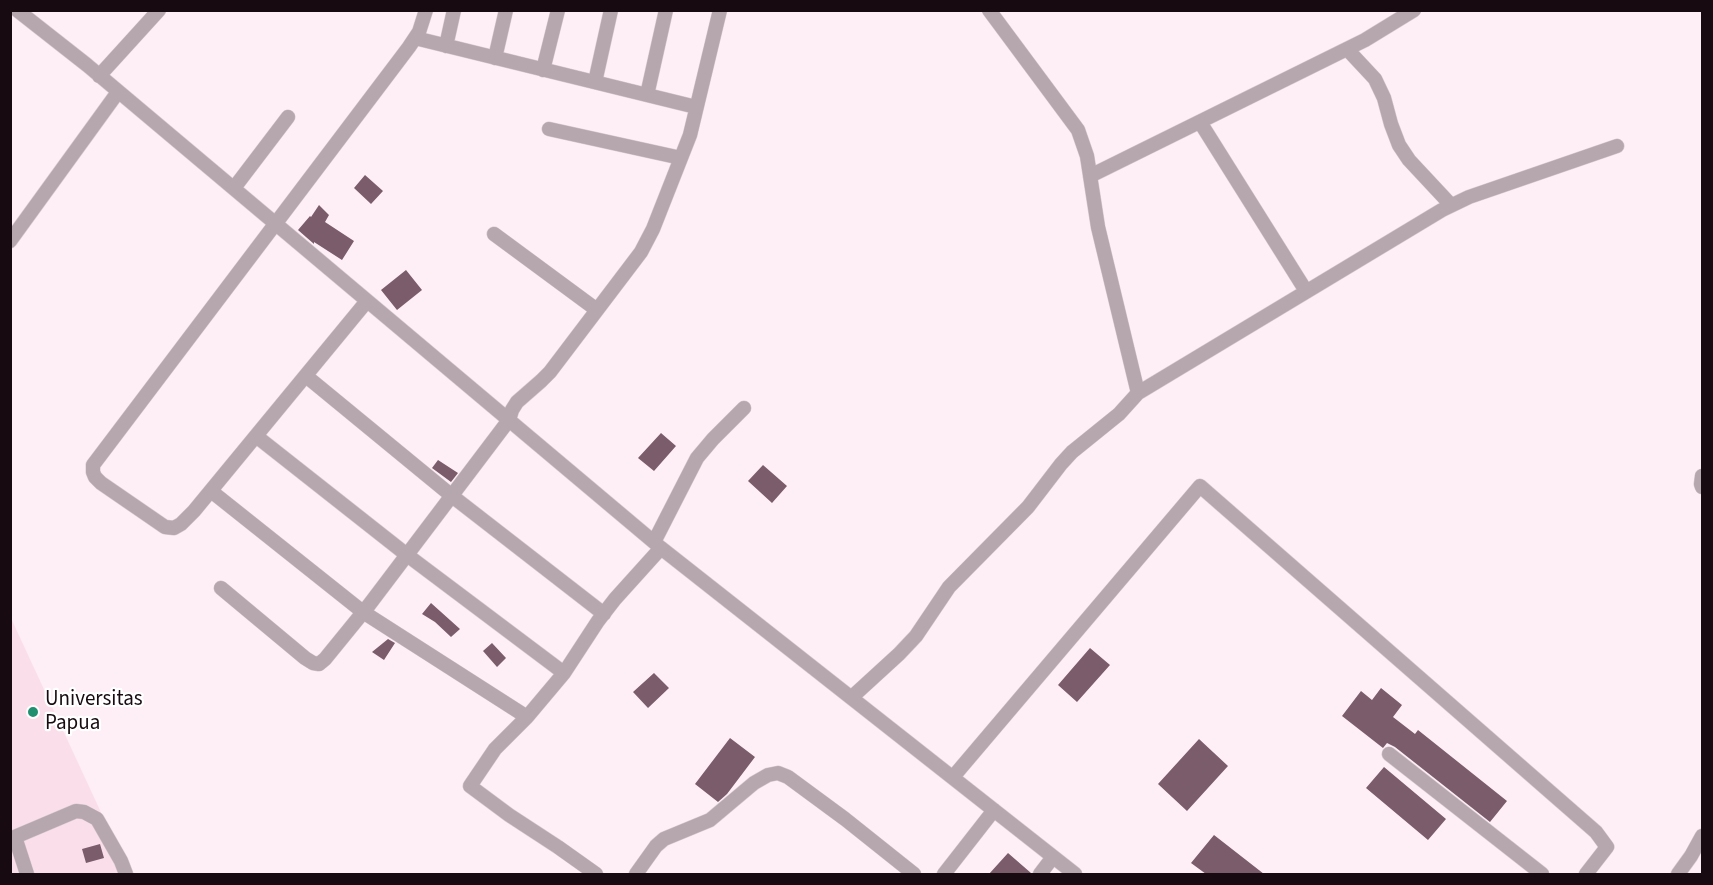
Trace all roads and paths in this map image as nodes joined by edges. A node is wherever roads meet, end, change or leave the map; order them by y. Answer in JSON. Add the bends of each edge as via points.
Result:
{"nodes":[{"id":1,"x":17,"y":10,"type":"edge"},
{"id":2,"x":159,"y":10,"type":"edge"},
{"id":3,"x":426,"y":10,"type":"edge"},
{"id":4,"x":454,"y":10,"type":"edge"},
{"id":5,"x":506,"y":10,"type":"edge"},
{"id":6,"x":558,"y":10,"type":"edge"},
{"id":7,"x":611,"y":10,"type":"edge"},
{"id":8,"x":666,"y":10,"type":"edge"},
{"id":9,"x":720,"y":10,"type":"edge"},
{"id":10,"x":989,"y":10,"type":"edge"},
{"id":11,"x":1414,"y":10,"type":"edge"},
{"id":12,"x":35,"y":16,"type":"edge"},
{"id":13,"x":415,"y":38,"type":"junction"},
{"id":14,"x":447,"y":46,"type":"junction"},
{"id":15,"x":1347,"y":49,"type":"junction"},
{"id":16,"x":495,"y":58,"type":"junction"},
{"id":17,"x":543,"y":70,"type":"junction"},
{"id":18,"x":99,"y":76,"type":"junction"},
{"id":19,"x":595,"y":82,"type":"junction"},
{"id":20,"x":118,"y":92,"type":"junction"},
{"id":21,"x":646,"y":95,"type":"junction"},
{"id":22,"x":696,"y":107,"type":"junction"},
{"id":23,"x":288,"y":117,"type":"dead end"},
{"id":24,"x":1200,"y":122,"type":"junction"},
{"id":25,"x":549,"y":129,"type":"dead end"},
{"id":26,"x":1617,"y":146,"type":"dead end"},
{"id":27,"x":681,"y":158,"type":"junction"},
{"id":28,"x":1090,"y":176,"type":"junction"},
{"id":29,"x":234,"y":188,"type":"junction"},
{"id":30,"x":1451,"y":206,"type":"junction"},
{"id":31,"x":276,"y":224,"type":"junction"},
{"id":32,"x":494,"y":234,"type":"dead end"},
{"id":33,"x":10,"y":241,"type":"edge"},
{"id":34,"x":1306,"y":291,"type":"junction"},
{"id":35,"x":368,"y":301,"type":"junction"},
{"id":36,"x":597,"y":310,"type":"junction"},
{"id":37,"x":306,"y":376,"type":"junction"},
{"id":38,"x":1138,"y":393,"type":"junction"},
{"id":39,"x":744,"y":408,"type":"dead end"},
{"id":40,"x":509,"y":420,"type":"junction"},
{"id":41,"x":256,"y":436,"type":"junction"},
{"id":42,"x":1702,"y":476,"type":"edge"},
{"id":43,"x":1702,"y":487,"type":"edge"},
{"id":44,"x":211,"y":490,"type":"junction"},
{"id":45,"x":452,"y":496,"type":"junction"},
{"id":46,"x":657,"y":545,"type":"junction"},
{"id":47,"x":407,"y":555,"type":"junction"},
{"id":48,"x":221,"y":588,"type":"dead end"},
{"id":49,"x":363,"y":612,"type":"junction"},
{"id":50,"x":604,"y":614,"type":"junction"},
{"id":51,"x":564,"y":674,"type":"junction"},
{"id":52,"x":852,"y":697,"type":"junction"},
{"id":53,"x":527,"y":717,"type":"junction"},
{"id":54,"x":1389,"y":754,"type":"dead end"},
{"id":55,"x":953,"y":777,"type":"junction"},
{"id":56,"x":994,"y":810,"type":"junction"},
{"id":57,"x":1702,"y":836,"type":"edge"},
{"id":58,"x":13,"y":838,"type":"edge"},
{"id":59,"x":1053,"y":858,"type":"junction"},
{"id":60,"x":27,"y":874,"type":"edge"},
{"id":61,"x":126,"y":874,"type":"edge"},
{"id":62,"x":596,"y":874,"type":"edge"},
{"id":63,"x":636,"y":874,"type":"edge"},
{"id":64,"x":914,"y":874,"type":"edge"},
{"id":65,"x":944,"y":874,"type":"edge"},
{"id":66,"x":1040,"y":874,"type":"edge"},
{"id":67,"x":1075,"y":874,"type":"edge"},
{"id":68,"x":1542,"y":874,"type":"edge"},
{"id":69,"x":1586,"y":874,"type":"edge"},
{"id":70,"x":1678,"y":874,"type":"edge"}],
"edges":[{"from":1,"to":12,"type":"street"},
{"from":2,"to":18,"type":"street"},
{"from":3,"to":13,"type":"street"},
{"from":4,"to":14,"type":"street"},
{"from":5,"to":16,"type":"street"},
{"from":6,"to":17,"type":"street"},
{"from":7,"to":19,"type":"street"},
{"from":8,"to":21,"type":"street"},
{"from":9,"to":22,"type":"street"},
{"from":10,"to":28,"type":"street","via":[[1078,130]]},
{"from":11,"to":15,"type":"street"},
{"from":12,"to":18,"type":"street"},
{"from":13,"to":14,"type":"street"},
{"from":13,"to":31,"type":"street"},
{"from":14,"to":16,"type":"street"},
{"from":15,"to":24,"type":"street"},
{"from":15,"to":30,"type":"street","via":[[1375,79],[1399,145]]},
{"from":16,"to":17,"type":"street"},
{"from":17,"to":19,"type":"street"},
{"from":18,"to":20,"type":"street"},
{"from":19,"to":21,"type":"street"},
{"from":20,"to":29,"type":"street"},
{"from":20,"to":33,"type":"street"},
{"from":21,"to":22,"type":"street"},
{"from":22,"to":27,"type":"street"},
{"from":23,"to":29,"type":"street"},
{"from":24,"to":28,"type":"street"},
{"from":24,"to":34,"type":"street"},
{"from":25,"to":27,"type":"street"},
{"from":26,"to":30,"type":"street"},
{"from":27,"to":36,"type":"street","via":[[641,252]]},
{"from":28,"to":38,"type":"street","via":[[1098,227]]},
{"from":29,"to":31,"type":"street"},
{"from":30,"to":34,"type":"street"},
{"from":31,"to":35,"type":"street"},
{"from":31,"to":44,"type":"street","via":[[93,465],[95,477],[101,483],[165,527],[181,524]]},
{"from":32,"to":36,"type":"street"},
{"from":34,"to":38,"type":"street"},
{"from":35,"to":37,"type":"street"},
{"from":35,"to":40,"type":"street"},
{"from":36,"to":40,"type":"street","via":[[550,372],[517,402]]},
{"from":37,"to":41,"type":"street"},
{"from":37,"to":45,"type":"street"},
{"from":38,"to":52,"type":"street","via":[[1072,452],[1028,507],[948,586],[916,636]]},
{"from":39,"to":46,"type":"street","via":[[698,458]]},
{"from":40,"to":45,"type":"street"},
{"from":40,"to":46,"type":"street"},
{"from":41,"to":44,"type":"street"},
{"from":41,"to":47,"type":"street"},
{"from":42,"to":43,"type":"street"},
{"from":44,"to":49,"type":"street"},
{"from":45,"to":47,"type":"street"},
{"from":45,"to":50,"type":"street"},
{"from":46,"to":50,"type":"street"},
{"from":46,"to":52,"type":"street"},
{"from":47,"to":49,"type":"street"},
{"from":47,"to":51,"type":"street"},
{"from":48,"to":49,"type":"street","via":[[313,663],[325,659]]},
{"from":49,"to":53,"type":"street"},
{"from":50,"to":51,"type":"street"},
{"from":51,"to":53,"type":"street"},
{"from":52,"to":55,"type":"street"},
{"from":53,"to":62,"type":"street","via":[[495,749],[470,786]]},
{"from":54,"to":68,"type":"street"},
{"from":55,"to":56,"type":"street"},
{"from":55,"to":69,"type":"street","via":[[1200,486],[1596,832],[1607,847]]},
{"from":56,"to":59,"type":"street"},
{"from":56,"to":65,"type":"street"},
{"from":57,"to":70,"type":"street"},
{"from":58,"to":60,"type":"street"},
{"from":58,"to":61,"type":"street","via":[[76,811],[84,812],[97,819]]},
{"from":59,"to":66,"type":"street"},
{"from":59,"to":67,"type":"street"},
{"from":63,"to":64,"type":"street","via":[[664,839],[710,820],[754,783],[778,773],[845,819]]}]}
